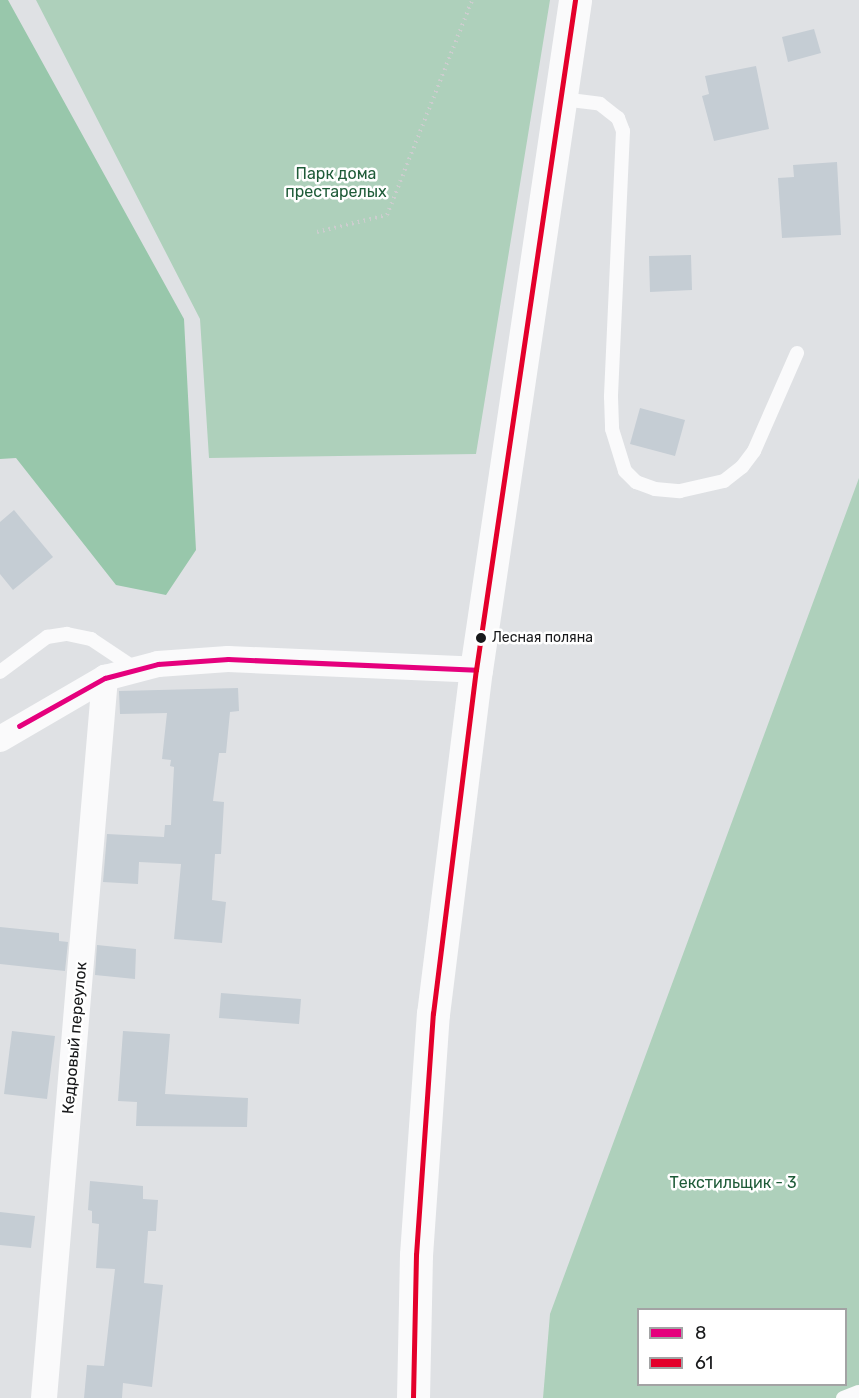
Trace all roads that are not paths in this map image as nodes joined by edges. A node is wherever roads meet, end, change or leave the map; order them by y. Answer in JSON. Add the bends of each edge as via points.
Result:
{"nodes":[{"id":1,"x":575,"y":0,"type":"edge"},
{"id":2,"x":562,"y":99,"type":"junction"},
{"id":3,"x":797,"y":353,"type":"dead end"},
{"id":4,"x":133,"y":668,"type":"junction"},
{"id":5,"x":476,"y":670,"type":"junction"},
{"id":6,"x":0,"y":672,"type":"edge"},
{"id":7,"x":105,"y":678,"type":"junction"},
{"id":8,"x":0,"y":739,"type":"edge"},
{"id":9,"x":859,"y":1392,"type":"edge"},
{"id":10,"x":44,"y":1398,"type":"edge"},
{"id":11,"x":414,"y":1398,"type":"edge"},
{"id":12,"x":843,"y":1398,"type":"edge"}],
"edges":[{"from":1,"to":2,"type":"main road"},
{"from":2,"to":3,"type":"lane","via":[[600,104],[618,118],[623,131],[611,397],[612,429],[625,471],[636,482],[655,489],[680,491],[724,481],[754,451]]},
{"from":2,"to":5,"type":"main road"},
{"from":4,"to":5,"type":"street","via":[[228,659]]},
{"from":4,"to":6,"type":"lane","via":[[91,639],[67,634],[47,637]]},
{"from":4,"to":7,"type":"street"},
{"from":5,"to":11,"type":"main road","via":[[433,1014],[416,1255]]},
{"from":7,"to":8,"type":"street"},
{"from":7,"to":10,"type":"street","name":"Кедровый переулок"},
{"from":9,"to":12,"type":"lane"}]}
